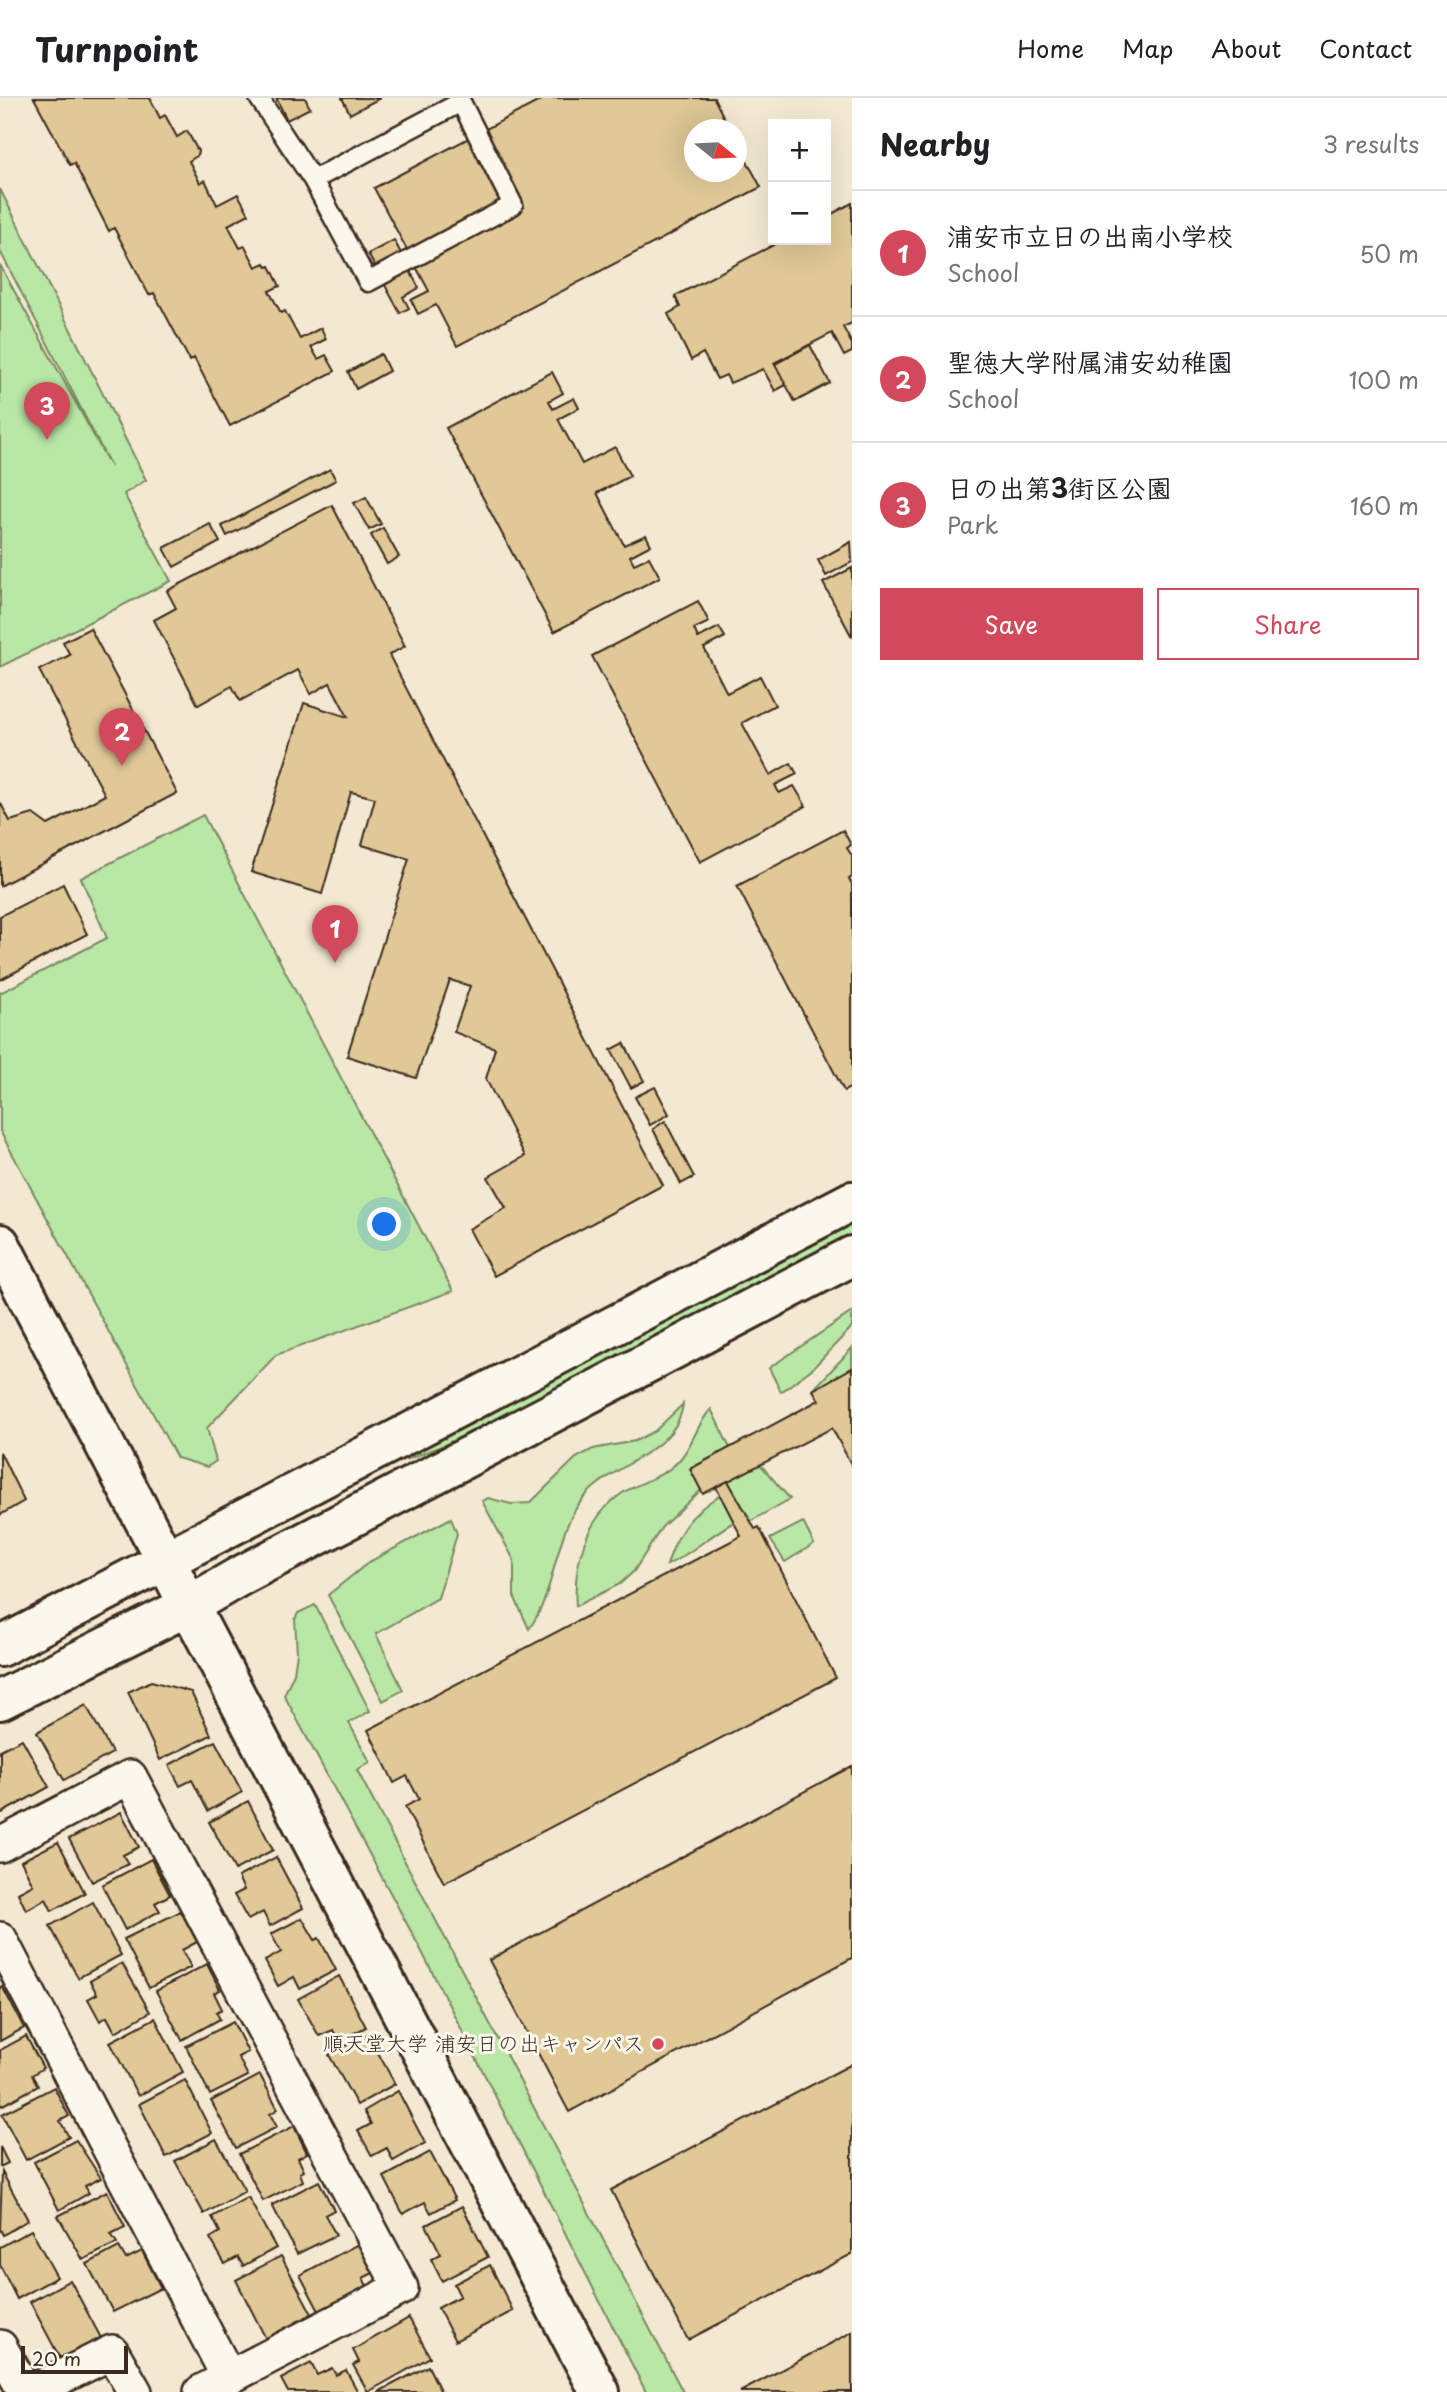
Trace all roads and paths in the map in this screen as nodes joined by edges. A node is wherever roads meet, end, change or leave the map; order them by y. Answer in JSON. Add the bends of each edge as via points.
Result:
{"nodes":[{"id":1,"x":259,"y":98,"type":"edge"},
{"id":2,"x":313,"y":180,"type":"junction"},
{"id":3,"x":852,"y":1201,"type":"edge"},
{"id":4,"x":0,"y":1244,"type":"edge"},
{"id":5,"x":852,"y":1256,"type":"edge"},
{"id":6,"x":167,"y":1559,"type":"junction"},
{"id":7,"x":190,"y":1605,"type":"junction"},
{"id":8,"x":0,"y":1647,"type":"edge"},
{"id":9,"x":0,"y":1700,"type":"edge"},
{"id":10,"x":0,"y":1845,"type":"edge"},
{"id":11,"x":0,"y":1939,"type":"edge"},
{"id":12,"x":0,"y":2347,"type":"edge"},
{"id":13,"x":215,"y":2385,"type":"edge"},
{"id":14,"x":24,"y":2392,"type":"edge"},
{"id":15,"x":31,"y":2392,"type":"edge"},
{"id":16,"x":135,"y":2392,"type":"edge"},
{"id":17,"x":600,"y":2392,"type":"edge"}],
"edges":[{"from":1,"to":2,"type":"lane"},
{"from":2,"to":2,"type":"lane","via":[[461,102],[513,205],[369,282]]},
{"from":3,"to":6,"type":"street"},
{"from":4,"to":6,"type":"street"},
{"from":5,"to":7,"type":"street"},
{"from":6,"to":7,"type":"street"},
{"from":6,"to":8,"type":"street"},
{"from":7,"to":9,"type":"street"},
{"from":7,"to":17,"type":"street"},
{"from":10,"to":13,"type":"street","via":[[130,1777],[401,2288]]},
{"from":11,"to":13,"type":"street"},
{"from":12,"to":14,"type":"street"},
{"from":15,"to":16,"type":"street","via":[[112,2352]]}]}
